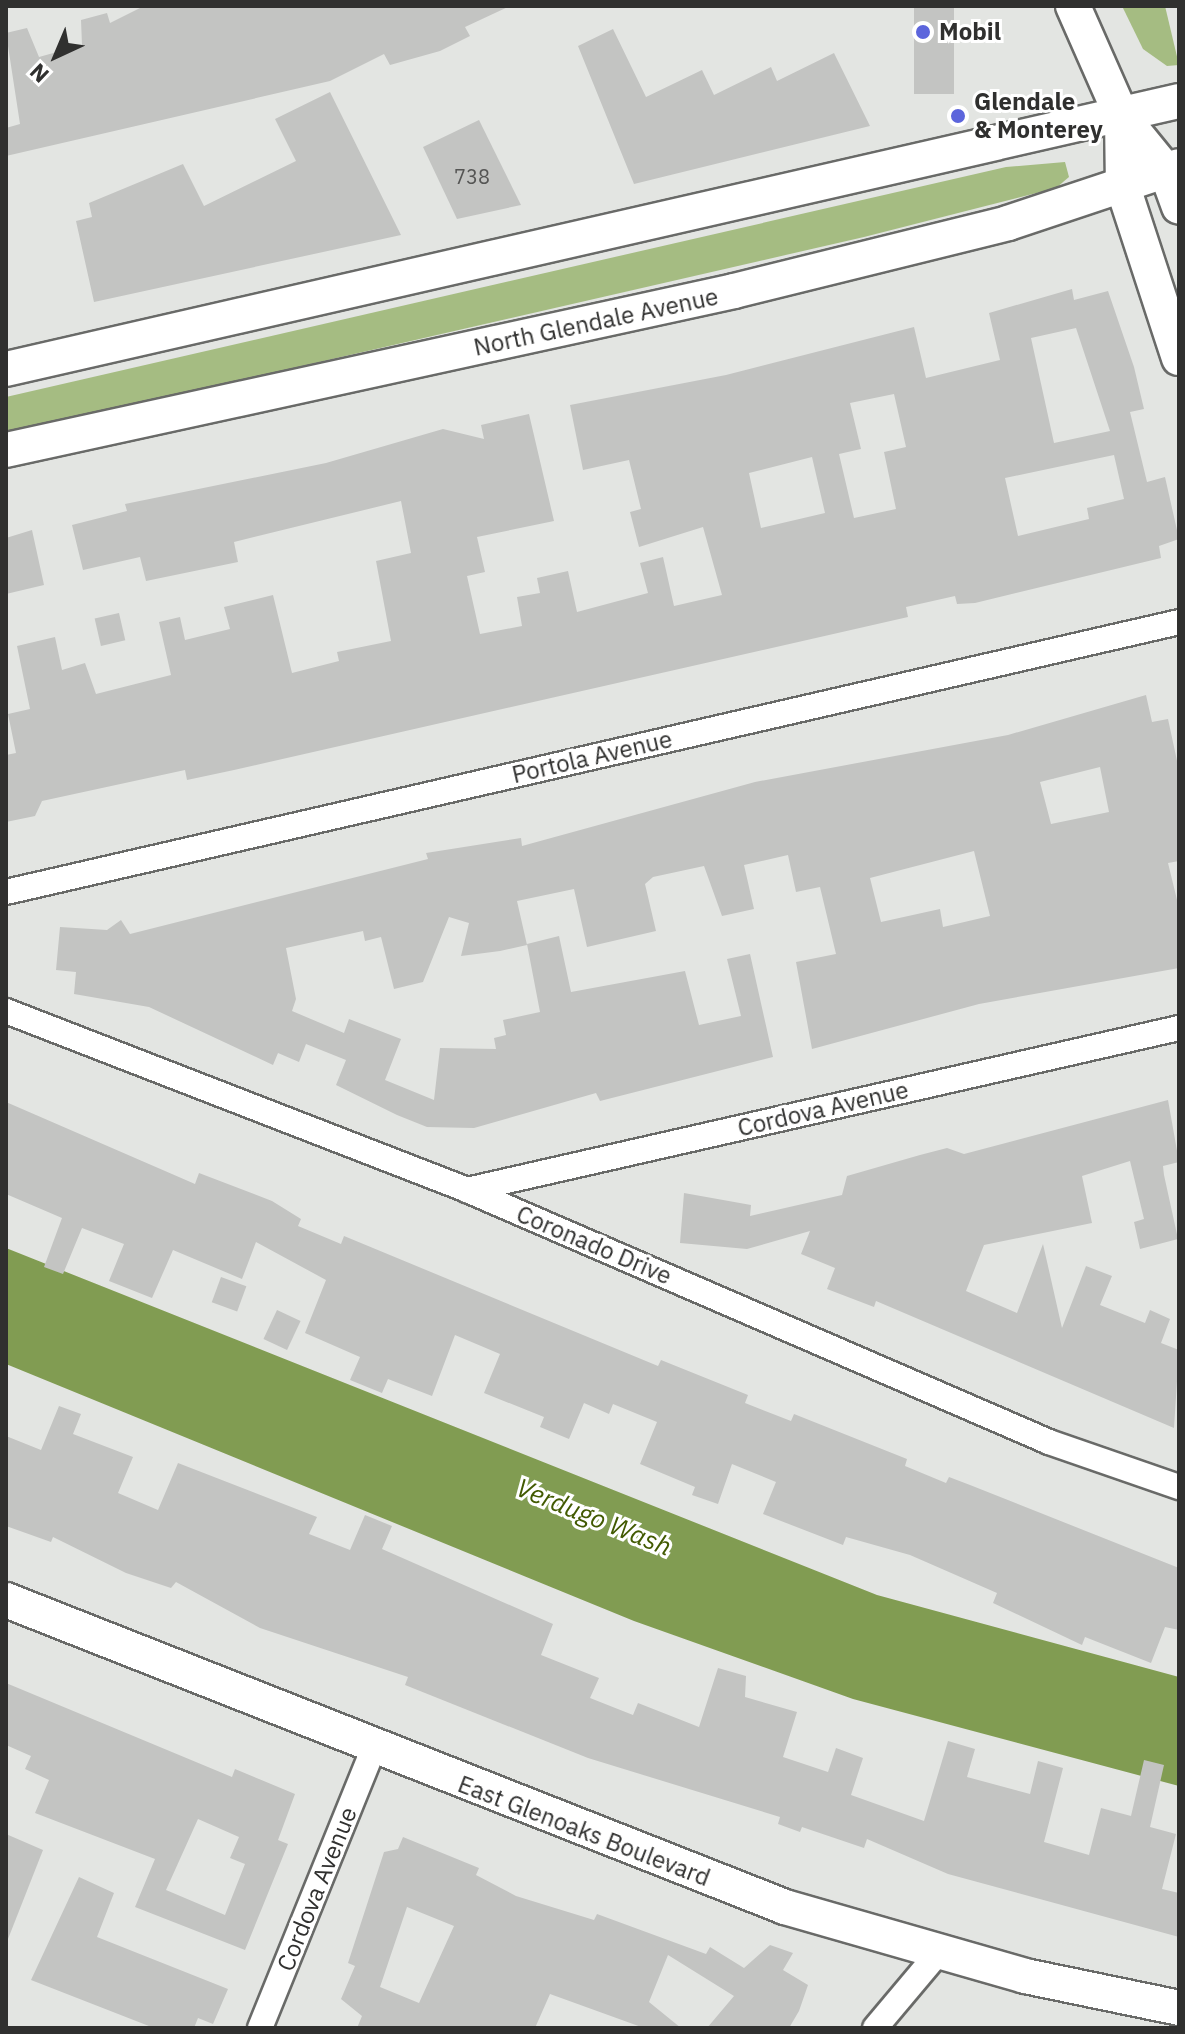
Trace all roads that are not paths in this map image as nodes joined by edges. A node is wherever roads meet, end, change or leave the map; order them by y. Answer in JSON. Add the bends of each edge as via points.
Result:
{"nodes":[{"id":1,"x":1073,"y":6,"type":"edge"},
{"id":2,"x":1179,"y":101,"type":"edge"},
{"id":3,"x":1122,"y":117,"type":"junction"},
{"id":4,"x":1172,"y":169,"type":"edge"},
{"id":5,"x":1123,"y":187,"type":"junction"},
{"id":6,"x":1179,"y":207,"type":"edge"},
{"id":7,"x":1179,"y":358,"type":"edge"},
{"id":8,"x":6,"y":369,"type":"edge"},
{"id":9,"x":6,"y":450,"type":"edge"},
{"id":10,"x":1179,"y":622,"type":"edge"},
{"id":11,"x":6,"y":892,"type":"edge"},
{"id":12,"x":6,"y":1011,"type":"edge"},
{"id":13,"x":1179,"y":1028,"type":"edge"},
{"id":14,"x":467,"y":1190,"type":"junction"},
{"id":15,"x":1179,"y":1487,"type":"edge"},
{"id":16,"x":6,"y":1600,"type":"edge"},
{"id":17,"x":373,"y":1750,"type":"junction"},
{"id":18,"x":939,"y":1952,"type":"junction"},
{"id":19,"x":1179,"y":2008,"type":"edge"},
{"id":20,"x":260,"y":2028,"type":"edge"},
{"id":21,"x":875,"y":2028,"type":"edge"}],
"edges":[{"from":1,"to":3,"type":"main road"},
{"from":2,"to":3,"type":"main road"},
{"from":3,"to":4,"type":"main road"},
{"from":3,"to":5,"type":"main road"},
{"from":3,"to":8,"type":"main road"},
{"from":4,"to":5,"type":"main road","name":"North Glendale Avenue"},
{"from":4,"to":6,"type":"main road"},
{"from":5,"to":7,"type":"main road"},
{"from":5,"to":9,"type":"main road","name":"North Glendale Avenue","via":[[734,291]]},
{"from":10,"to":11,"type":"street","name":"Portola Avenue"},
{"from":12,"to":14,"type":"street","name":"Coronado Drive"},
{"from":13,"to":14,"type":"street","name":"Cordova Avenue"},
{"from":14,"to":15,"type":"street","name":"Coronado Drive","via":[[1049,1442]]},
{"from":16,"to":17,"type":"main road","name":"East Glenoaks Boulevard"},
{"from":17,"to":18,"type":"main road","name":"East Glenoaks Boulevard","via":[[785,1907]]},
{"from":17,"to":20,"type":"street","name":"Cordova Avenue"},
{"from":18,"to":19,"type":"main road","name":"East Glenoaks Boulevard"},
{"from":18,"to":21,"type":"street"}]}
